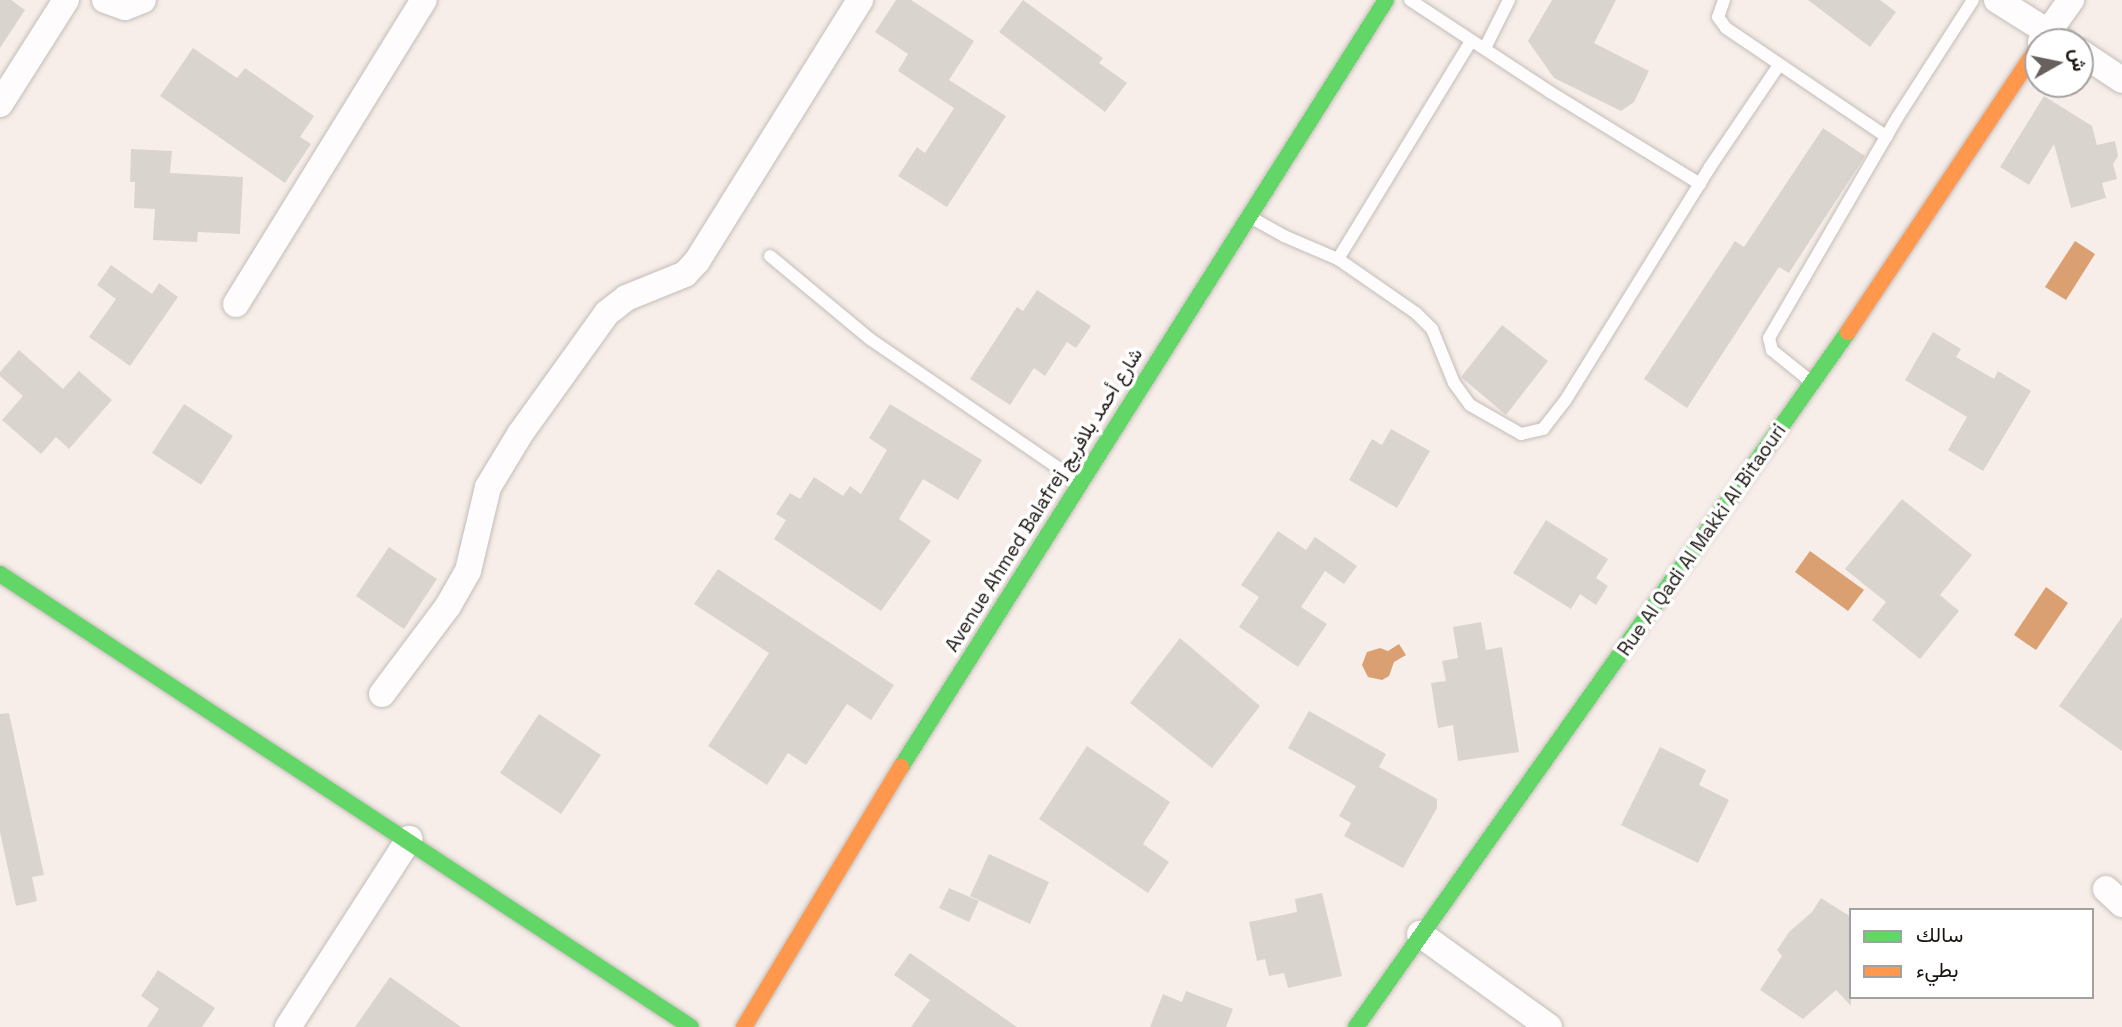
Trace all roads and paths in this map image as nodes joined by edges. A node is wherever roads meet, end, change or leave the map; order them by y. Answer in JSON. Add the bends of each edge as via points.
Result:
{"nodes":[{"id":1,"x":66,"y":0,"type":"edge"},
{"id":2,"x":105,"y":0,"type":"edge"},
{"id":3,"x":143,"y":0,"type":"edge"},
{"id":4,"x":424,"y":0,"type":"edge"},
{"id":5,"x":860,"y":0,"type":"edge"},
{"id":6,"x":1386,"y":0,"type":"edge"},
{"id":7,"x":1410,"y":0,"type":"edge"},
{"id":8,"x":1509,"y":0,"type":"edge"},
{"id":9,"x":1724,"y":0,"type":"edge"},
{"id":10,"x":1973,"y":0,"type":"edge"},
{"id":11,"x":1997,"y":0,"type":"edge"},
{"id":12,"x":2071,"y":0,"type":"edge"},
{"id":13,"x":2032,"y":28,"type":"edge"},
{"id":14,"x":2055,"y":28,"type":"edge"},
{"id":15,"x":1471,"y":41,"type":"junction"},
{"id":16,"x":1485,"y":48,"type":"junction"},
{"id":17,"x":2094,"y":61,"type":"edge"},
{"id":18,"x":1779,"y":65,"type":"junction"},
{"id":19,"x":2024,"y":76,"type":"edge"},
{"id":20,"x":2122,"y":80,"type":"edge"},
{"id":21,"x":0,"y":104,"type":"edge"},
{"id":22,"x":1887,"y":137,"type":"junction"},
{"id":23,"x":1700,"y":184,"type":"junction"},
{"id":24,"x":1250,"y":217,"type":"junction"},
{"id":25,"x":770,"y":256,"type":"dead end"},
{"id":26,"x":1338,"y":259,"type":"junction"},
{"id":27,"x":236,"y":304,"type":"dead end"},
{"id":28,"x":1812,"y":383,"type":"junction"},
{"id":29,"x":1079,"y":483,"type":"junction"},
{"id":30,"x":0,"y":573,"type":"edge"},
{"id":31,"x":382,"y":694,"type":"dead end"},
{"id":32,"x":409,"y":839,"type":"junction"},
{"id":33,"x":1420,"y":934,"type":"junction"},
{"id":34,"x":288,"y":1027,"type":"edge"},
{"id":35,"x":691,"y":1027,"type":"edge"},
{"id":36,"x":744,"y":1027,"type":"edge"},
{"id":37,"x":1356,"y":1027,"type":"edge"},
{"id":38,"x":1549,"y":1027,"type":"edge"}],
"edges":[{"from":1,"to":21,"type":"street"},
{"from":2,"to":3,"type":"street","via":[[125,7]]},
{"from":4,"to":27,"type":"street"},
{"from":5,"to":31,"type":"street","via":[[697,261],[685,274],[626,298],[607,313],[520,434],[488,487],[468,571],[448,606]]},
{"from":6,"to":24,"type":"main road","name":"Avenue Ahmed Balafrej شارع أحمد بلافريج"},
{"from":7,"to":15,"type":"lane"},
{"from":8,"to":16,"type":"lane"},
{"from":9,"to":18,"type":"lane","via":[[1718,17],[1726,28]]},
{"from":10,"to":22,"type":"lane"},
{"from":11,"to":13,"type":"street"},
{"from":12,"to":14,"type":"street","name":"Rue Al Qadi Al Makki Al Bitaouri"},
{"from":15,"to":16,"type":"lane"},
{"from":15,"to":26,"type":"lane"},
{"from":16,"to":23,"type":"lane"},
{"from":17,"to":20,"type":"street"},
{"from":18,"to":22,"type":"lane"},
{"from":18,"to":23,"type":"lane"},
{"from":19,"to":28,"type":"main road","name":"Rue Al Qadi Al Makki Al Bitaouri"},
{"from":22,"to":28,"type":"lane","via":[[1769,338],[1772,350]]},
{"from":23,"to":26,"type":"lane","via":[[1564,401],[1543,429],[1521,434],[1470,405],[1454,383],[1432,329],[1416,313]]},
{"from":24,"to":26,"type":"lane"},
{"from":24,"to":29,"type":"main road","name":"Avenue Ahmed Balafrej شارع أحمد بلافريج"},
{"from":25,"to":29,"type":"lane","via":[[870,339]]},
{"from":28,"to":33,"type":"main road","name":"Rue Al Qadi Al Makki Al Bitaouri","via":[[1572,727]]},
{"from":29,"to":36,"type":"main road","name":"Avenue Ahmed Balafrej شارع أحمد بلافريج","via":[[843,858]]},
{"from":30,"to":32,"type":"main road"},
{"from":32,"to":34,"type":"street"},
{"from":32,"to":35,"type":"main road"},
{"from":33,"to":37,"type":"main road","name":"Rue Al Qadi Al Makki Al Bitaouri"},
{"from":33,"to":38,"type":"street"}]}
